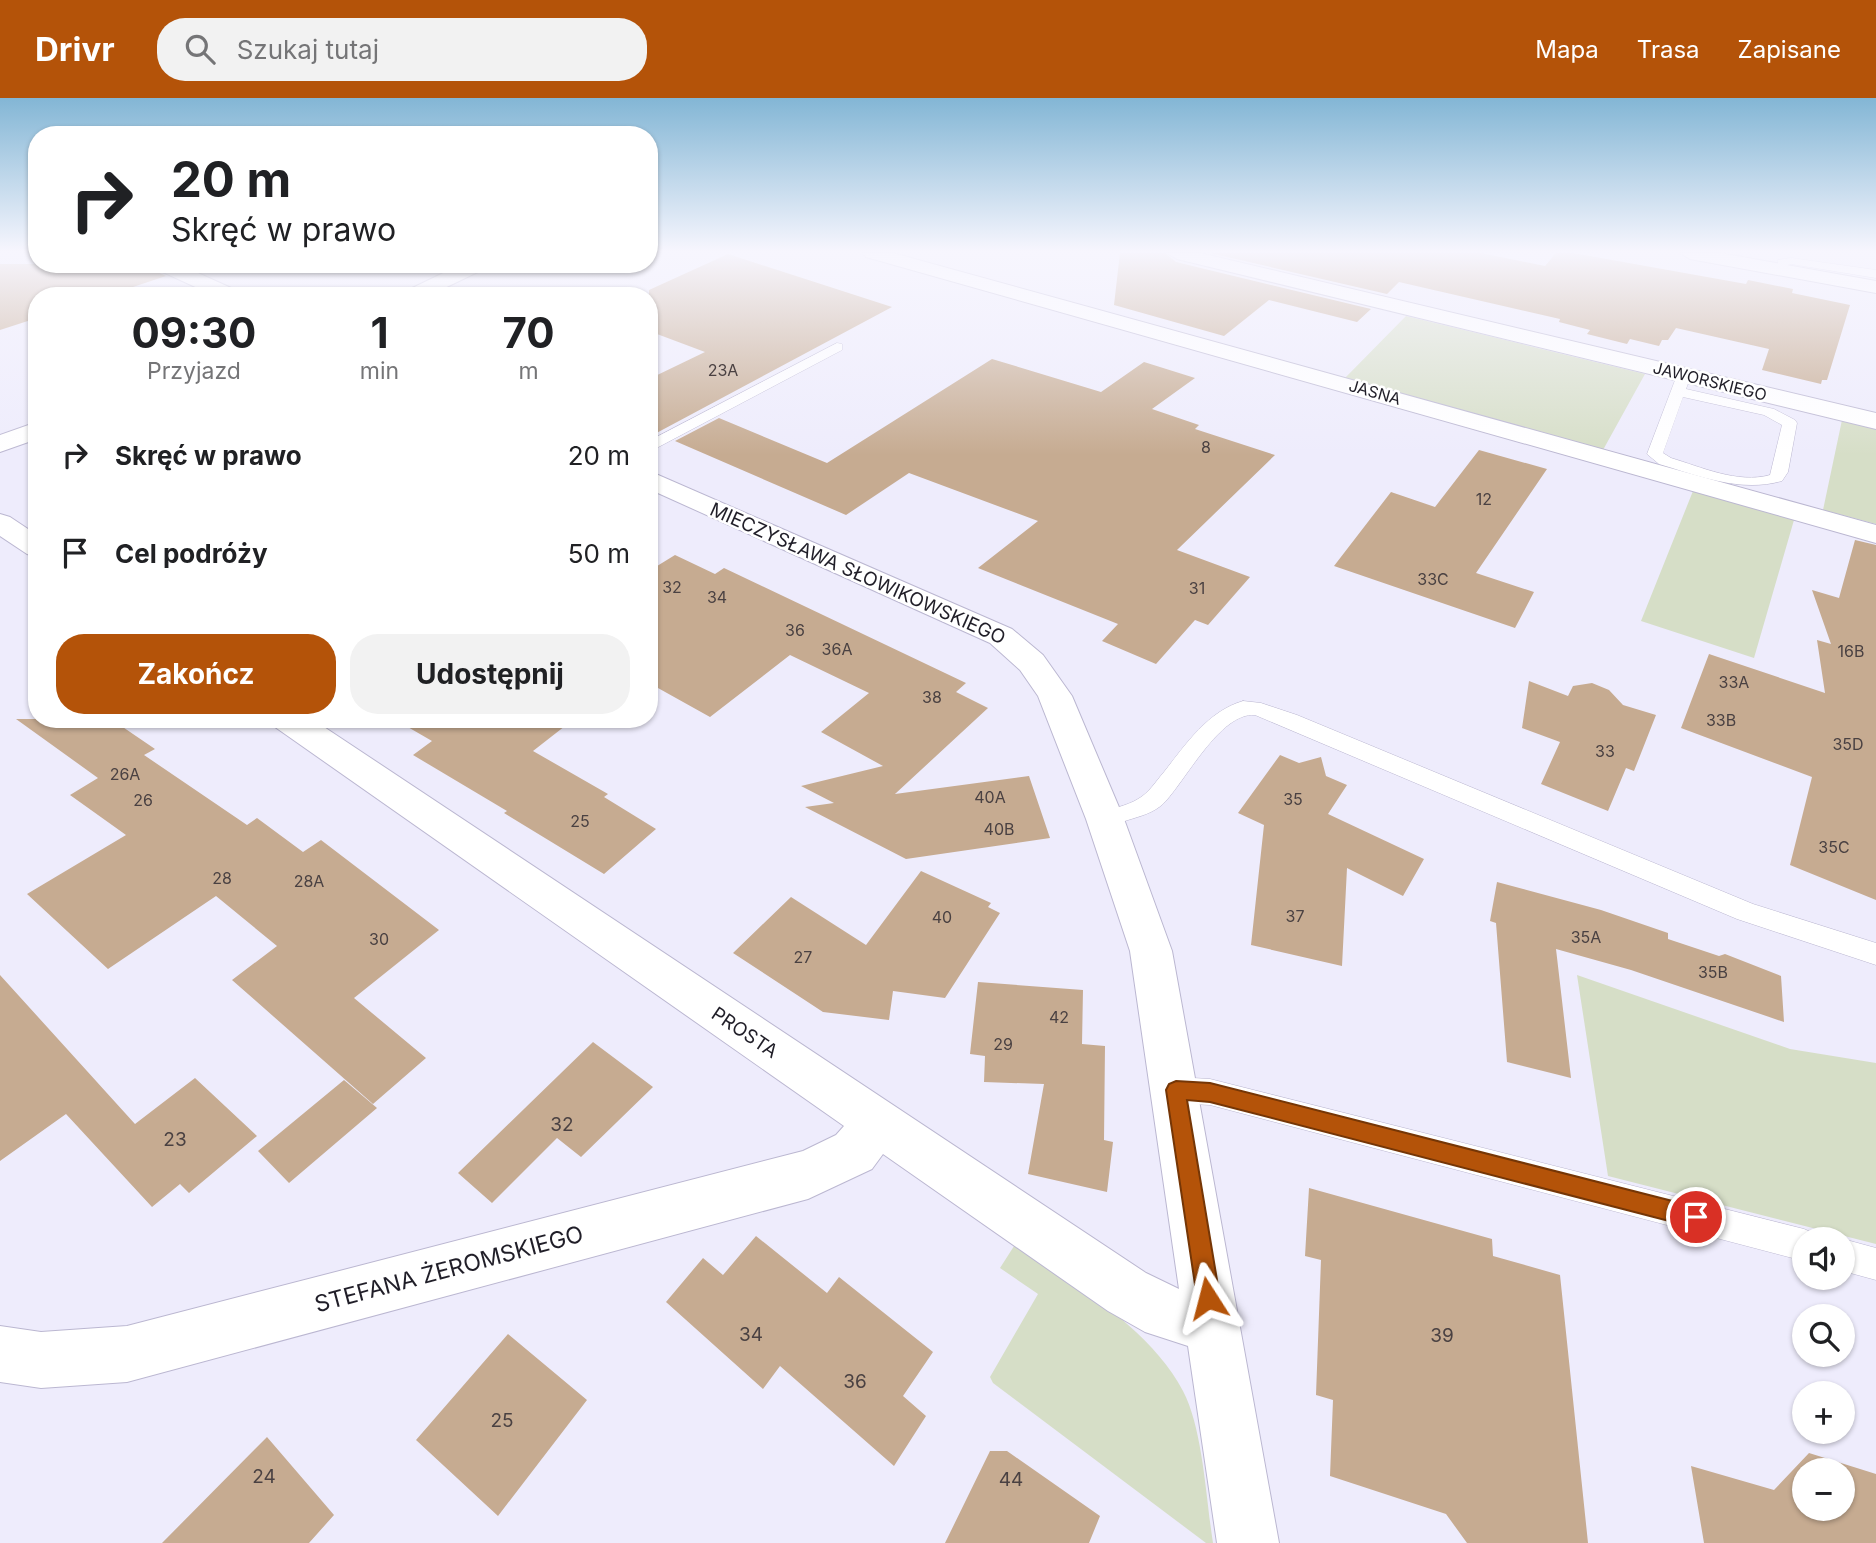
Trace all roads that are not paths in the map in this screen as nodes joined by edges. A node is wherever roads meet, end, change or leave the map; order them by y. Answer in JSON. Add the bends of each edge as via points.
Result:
{"nodes":[{"id":1,"x":1114,"y":320,"type":"edge"},
{"id":2,"x":1439,"y":320,"type":"edge"},
{"id":3,"x":836,"y":347,"type":"dead end"},
{"id":4,"x":1682,"y":383,"type":"junction"},
{"id":5,"x":1876,"y":421,"type":"edge"},
{"id":6,"x":28,"y":433,"type":"edge"},
{"id":7,"x":658,"y":442,"type":"edge"},
{"id":8,"x":0,"y":444,"type":"edge"},
{"id":9,"x":658,"y":483,"type":"edge"},
{"id":10,"x":0,"y":523,"type":"edge"},
{"id":11,"x":1876,"y":534,"type":"edge"},
{"id":12,"x":28,"y":542,"type":"edge"},
{"id":13,"x":300,"y":728,"type":"edge"},
{"id":14,"x":1105,"y":819,"type":"junction"},
{"id":15,"x":1876,"y":954,"type":"edge"},
{"id":16,"x":1176,"y":1090,"type":"junction"},
{"id":17,"x":878,"y":1122,"type":"junction"},
{"id":18,"x":1792,"y":1242,"type":"edge"},
{"id":19,"x":1855,"y":1258,"type":"edge"},
{"id":20,"x":1876,"y":1264,"type":"edge"},
{"id":21,"x":1212,"y":1323,"type":"junction"},
{"id":22,"x":0,"y":1354,"type":"edge"},
{"id":23,"x":1248,"y":1543,"type":"edge"}],
"edges":[{"from":1,"to":11,"type":"street","name":"JASNA"},
{"from":2,"to":4,"type":"street","name":"JAWORSKIEGO"},
{"from":3,"to":7,"type":"lane"},
{"from":4,"to":4,"type":"lane","via":[[1655,454],[1744,481],[1776,478],[1790,423]]},
{"from":4,"to":5,"type":"street","name":"JAWORSKIEGO"},
{"from":6,"to":8,"type":"street"},
{"from":9,"to":14,"type":"street","name":"MIECZYSŁAWA SŁOWIKOWSKIEGO","via":[[986,628],[1017,647],[1039,669],[1055,696]]},
{"from":10,"to":12,"type":"street"},
{"from":13,"to":17,"type":"street","name":"PROSTA"},
{"from":14,"to":15,"type":"lane","via":[[1145,806],[1222,719],[1238,709],[1251,708],[1746,912]]},
{"from":14,"to":16,"type":"street","name":"MIECZYSŁAWA SŁOWIKOWSKIEGO","via":[[1151,951]]},
{"from":16,"to":18,"type":"lane","via":[[1224,1096]]},
{"from":16,"to":21,"type":"street","name":"MIECZYSŁAWA SŁOWIKOWSKIEGO"},
{"from":17,"to":21,"type":"street","name":"PROSTA","via":[[1127,1292],[1164,1313]]},
{"from":17,"to":22,"type":"street","name":"STEFANA ŻEROMSKIEGO","via":[[853,1152],[808,1174],[336,1299],[127,1354],[41,1360]]},
{"from":19,"to":20,"type":"lane"},
{"from":21,"to":23,"type":"street","name":"MIECZYSŁAWA SŁOWIKOWSKIEGO"}]}
